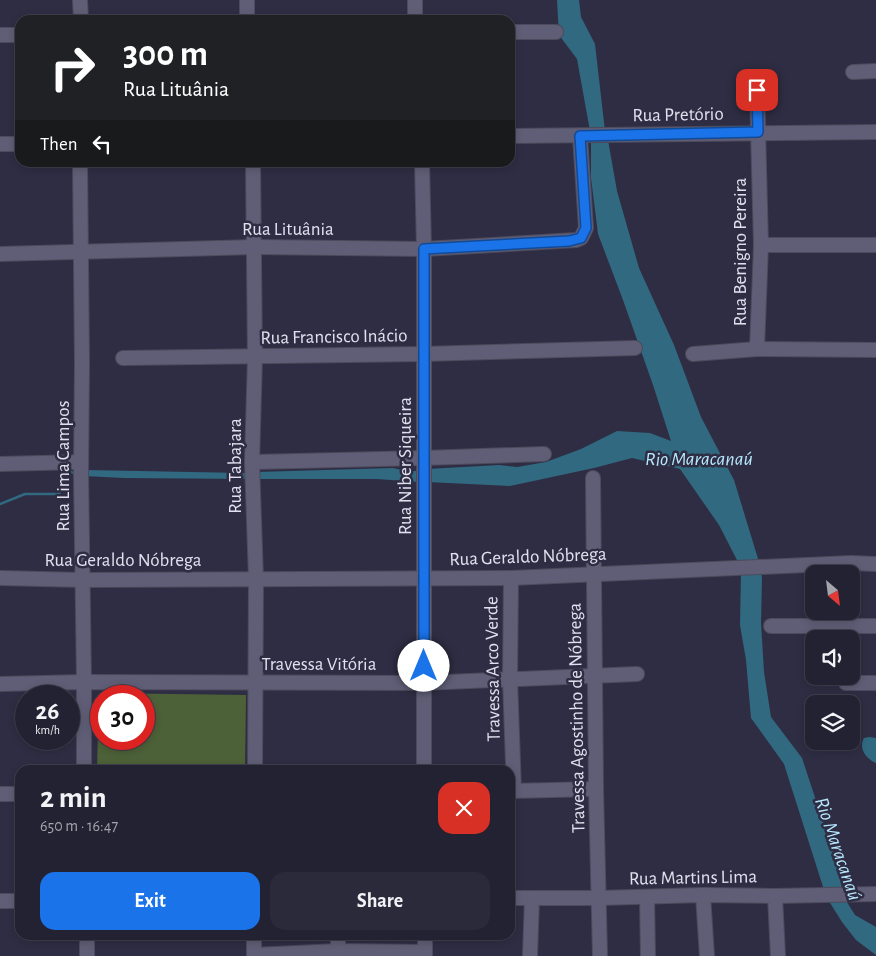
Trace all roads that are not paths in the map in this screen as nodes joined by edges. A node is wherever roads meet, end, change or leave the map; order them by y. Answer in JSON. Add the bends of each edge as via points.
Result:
{"nodes":[{"id":1,"x":80,"y":0,"type":"edge"},
{"id":2,"x":247,"y":0,"type":"edge"},
{"id":3,"x":415,"y":0,"type":"edge"},
{"id":4,"x":81,"y":15,"type":"edge"},
{"id":5,"x":247,"y":15,"type":"edge"},
{"id":6,"x":415,"y":15,"type":"edge"},
{"id":7,"x":515,"y":32,"type":"edge"},
{"id":8,"x":556,"y":32,"type":"dead end"},
{"id":9,"x":0,"y":34,"type":"edge"},
{"id":10,"x":15,"y":34,"type":"edge"},
{"id":11,"x":876,"y":71,"type":"edge"},
{"id":12,"x":853,"y":72,"type":"dead end"},
{"id":13,"x":757,"y":90,"type":"dead end"},
{"id":14,"x":758,"y":132,"type":"junction"},
{"id":15,"x":876,"y":132,"type":"edge"},
{"id":16,"x":515,"y":136,"type":"edge"},
{"id":17,"x":580,"y":136,"type":"junction"},
{"id":18,"x":0,"y":144,"type":"edge"},
{"id":19,"x":15,"y":144,"type":"edge"},
{"id":20,"x":80,"y":167,"type":"edge"},
{"id":21,"x":254,"y":167,"type":"edge"},
{"id":22,"x":422,"y":167,"type":"edge"},
{"id":23,"x":761,"y":245,"type":"junction"},
{"id":24,"x":876,"y":245,"type":"edge"},
{"id":25,"x":255,"y":247,"type":"junction"},
{"id":26,"x":424,"y":249,"type":"junction"},
{"id":27,"x":81,"y":252,"type":"junction"},
{"id":28,"x":0,"y":254,"type":"edge"},
{"id":29,"x":635,"y":348,"type":"dead end"},
{"id":30,"x":757,"y":349,"type":"junction"},
{"id":31,"x":876,"y":350,"type":"edge"},
{"id":32,"x":423,"y":354,"type":"junction"},
{"id":33,"x":693,"y":354,"type":"dead end"},
{"id":34,"x":255,"y":357,"type":"junction"},
{"id":35,"x":123,"y":358,"type":"dead end"},
{"id":36,"x":544,"y":454,"type":"dead end"},
{"id":37,"x":424,"y":458,"type":"junction"},
{"id":38,"x":81,"y":462,"type":"junction"},
{"id":39,"x":252,"y":462,"type":"junction"},
{"id":40,"x":0,"y":464,"type":"edge"},
{"id":41,"x":593,"y":478,"type":"dead end"},
{"id":42,"x":876,"y":564,"type":"edge"},
{"id":43,"x":594,"y":574,"type":"junction"},
{"id":44,"x":0,"y":578,"type":"edge"},
{"id":45,"x":511,"y":578,"type":"junction"},
{"id":46,"x":256,"y":579,"type":"junction"},
{"id":47,"x":424,"y":579,"type":"junction"},
{"id":48,"x":83,"y":580,"type":"junction"},
{"id":49,"x":771,"y":626,"type":"dead end"},
{"id":50,"x":876,"y":626,"type":"edge"},
{"id":51,"x":637,"y":674,"type":"dead end"},
{"id":52,"x":595,"y":675,"type":"junction"},
{"id":53,"x":510,"y":680,"type":"junction"},
{"id":54,"x":84,"y":682,"type":"junction"},
{"id":55,"x":256,"y":683,"type":"junction"},
{"id":56,"x":424,"y":683,"type":"junction"},
{"id":57,"x":860,"y":683,"type":"edge"},
{"id":58,"x":876,"y":683,"type":"edge"},
{"id":59,"x":0,"y":684,"type":"edge"},
{"id":60,"x":84,"y":765,"type":"edge"},
{"id":61,"x":254,"y":765,"type":"edge"},
{"id":62,"x":424,"y":765,"type":"edge"},
{"id":63,"x":512,"y":765,"type":"edge"},
{"id":64,"x":596,"y":789,"type":"junction"},
{"id":65,"x":515,"y":791,"type":"edge"},
{"id":66,"x":0,"y":794,"type":"edge"},
{"id":67,"x":15,"y":794,"type":"edge"},
{"id":68,"x":876,"y":894,"type":"edge"},
{"id":69,"x":704,"y":896,"type":"junction"},
{"id":70,"x":775,"y":896,"type":"junction"},
{"id":71,"x":647,"y":897,"type":"junction"},
{"id":72,"x":515,"y":898,"type":"edge"},
{"id":73,"x":532,"y":898,"type":"junction"},
{"id":74,"x":599,"y":898,"type":"junction"},
{"id":75,"x":15,"y":901,"type":"edge"},
{"id":76,"x":0,"y":902,"type":"edge"},
{"id":77,"x":87,"y":940,"type":"edge"},
{"id":78,"x":254,"y":940,"type":"edge"},
{"id":79,"x":338,"y":940,"type":"edge"},
{"id":80,"x":425,"y":940,"type":"edge"},
{"id":81,"x":338,"y":954,"type":"edge"},
{"id":82,"x":424,"y":954,"type":"edge"},
{"id":83,"x":254,"y":955,"type":"edge"},
{"id":84,"x":87,"y":956,"type":"edge"},
{"id":85,"x":530,"y":956,"type":"edge"},
{"id":86,"x":600,"y":956,"type":"edge"},
{"id":87,"x":648,"y":956,"type":"edge"},
{"id":88,"x":707,"y":956,"type":"edge"},
{"id":89,"x":778,"y":956,"type":"edge"}],
"edges":[{"from":1,"to":4,"type":"street"},
{"from":2,"to":5,"type":"street"},
{"from":3,"to":6,"type":"street"},
{"from":7,"to":8,"type":"street"},
{"from":9,"to":10,"type":"street"},
{"from":11,"to":12,"type":"street"},
{"from":13,"to":14,"type":"street","name":"Rua Benigno Pereira"},
{"from":14,"to":15,"type":"street","name":"Rua Pretório"},
{"from":14,"to":17,"type":"street","name":"Rua Pretório"},
{"from":14,"to":23,"type":"street","name":"Rua Benigno Pereira"},
{"from":16,"to":17,"type":"street","name":"Rua Pretório"},
{"from":17,"to":26,"type":"street","name":"Rua Lituânia","via":[[586,228],[581,238]]},
{"from":18,"to":19,"type":"street"},
{"from":20,"to":27,"type":"street","name":"Rua Lima Campos"},
{"from":21,"to":25,"type":"street","name":"Rua Tabajara"},
{"from":22,"to":26,"type":"street","name":"Rua Niber Siqueira"},
{"from":23,"to":24,"type":"street"},
{"from":23,"to":30,"type":"street","name":"Rua Benigno Pereira"},
{"from":25,"to":26,"type":"street","name":"Rua Lituânia"},
{"from":25,"to":27,"type":"street","name":"Rua Lituânia"},
{"from":25,"to":34,"type":"street","name":"Rua Tabajara"},
{"from":26,"to":32,"type":"street","name":"Rua Niber Siqueira"},
{"from":27,"to":28,"type":"street","name":"Rua Lituânia"},
{"from":27,"to":38,"type":"street","name":"Rua Lima Campos"},
{"from":29,"to":32,"type":"street","name":"Rua Francisco Inácio"},
{"from":30,"to":31,"type":"street"},
{"from":30,"to":33,"type":"street","name":"Rua Benigno Pereira"},
{"from":32,"to":34,"type":"street","name":"Rua Francisco Inácio"},
{"from":32,"to":37,"type":"street","name":"Rua Niber Siqueira"},
{"from":34,"to":35,"type":"street","name":"Rua Francisco Inácio"},
{"from":34,"to":39,"type":"street","name":"Rua Tabajara"},
{"from":36,"to":37,"type":"street"},
{"from":37,"to":39,"type":"street"},
{"from":37,"to":47,"type":"street","name":"Rua Niber Siqueira"},
{"from":38,"to":40,"type":"street"},
{"from":38,"to":48,"type":"street","name":"Rua Lima Campos"},
{"from":39,"to":46,"type":"street","name":"Rua Tabajara"},
{"from":41,"to":43,"type":"street","name":"Travessa Agostinho de Nóbrega"},
{"from":42,"to":43,"type":"street","name":"Rua Geraldo Nóbrega"},
{"from":43,"to":45,"type":"street","name":"Rua Geraldo Nóbrega"},
{"from":43,"to":52,"type":"street","name":"Travessa Agostinho de Nóbrega"},
{"from":44,"to":48,"type":"street","name":"Rua Geraldo Nóbrega"},
{"from":45,"to":47,"type":"street","name":"Rua Geraldo Nóbrega"},
{"from":45,"to":53,"type":"street","name":"Travessa Arco Verde"},
{"from":46,"to":47,"type":"street","name":"Rua Geraldo Nóbrega"},
{"from":46,"to":48,"type":"street","name":"Rua Geraldo Nóbrega"},
{"from":46,"to":55,"type":"street","name":"Rua Tabajara"},
{"from":47,"to":56,"type":"street","name":"Rua Niber Siqueira"},
{"from":48,"to":54,"type":"street","name":"Rua Lima Campos"},
{"from":49,"to":50,"type":"street"},
{"from":51,"to":52,"type":"street","name":"Travessa Vitória"},
{"from":52,"to":53,"type":"street","name":"Travessa Vitória"},
{"from":52,"to":64,"type":"street","name":"Travessa Agostinho de Nóbrega"},
{"from":53,"to":56,"type":"street","name":"Travessa Vitória"},
{"from":53,"to":63,"type":"street","name":"Travessa Arco Verde"},
{"from":54,"to":55,"type":"street","name":"Travessa Vitória"},
{"from":54,"to":59,"type":"street","name":"Travessa Vitória"},
{"from":54,"to":60,"type":"street","name":"Rua Lima Campos"},
{"from":55,"to":56,"type":"street","name":"Travessa Vitória"},
{"from":55,"to":61,"type":"street","name":"Rua Tabajara"},
{"from":56,"to":62,"type":"street","name":"Rua Niber Siqueira"},
{"from":57,"to":58,"type":"street"},
{"from":64,"to":65,"type":"street"},
{"from":64,"to":74,"type":"street","name":"Travessa Agostinho de Nóbrega"},
{"from":66,"to":67,"type":"street"},
{"from":68,"to":70,"type":"street","name":"Rua Martins Lima"},
{"from":69,"to":70,"type":"street","name":"Rua Martins Lima"},
{"from":69,"to":71,"type":"street","name":"Rua Martins Lima"},
{"from":69,"to":88,"type":"street"},
{"from":70,"to":89,"type":"street"},
{"from":71,"to":74,"type":"street","name":"Rua Martins Lima"},
{"from":71,"to":87,"type":"street"},
{"from":72,"to":73,"type":"street","name":"Rua Martins Lima"},
{"from":73,"to":74,"type":"street","name":"Rua Martins Lima"},
{"from":73,"to":85,"type":"street"},
{"from":74,"to":86,"type":"street","name":"Travessa Agostinho de Nóbrega"},
{"from":75,"to":76,"type":"street"},
{"from":77,"to":84,"type":"street"},
{"from":78,"to":83,"type":"street"},
{"from":79,"to":81,"type":"street"},
{"from":80,"to":82,"type":"street"},
{"from":81,"to":82,"type":"street"},
{"from":81,"to":83,"type":"street"}]}
